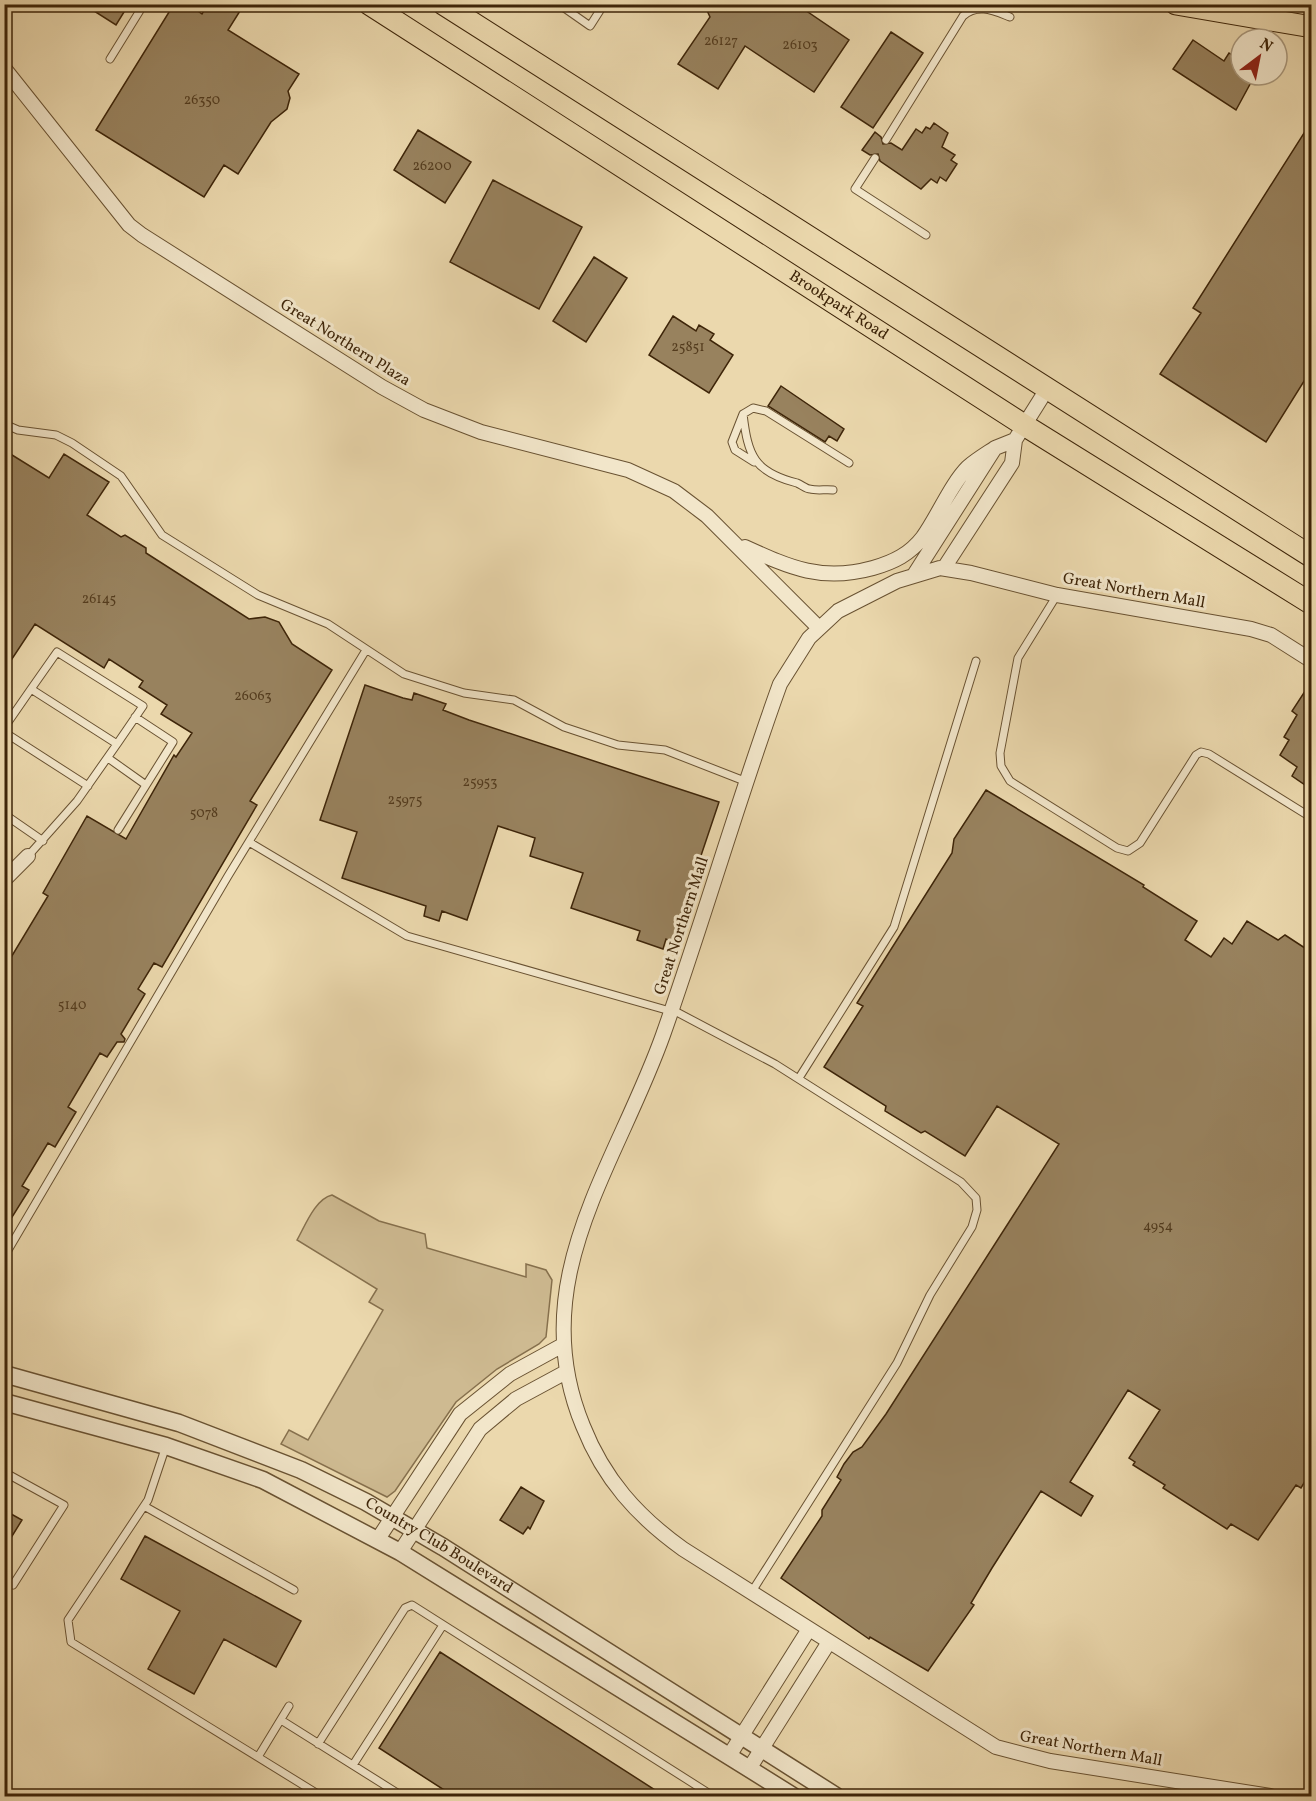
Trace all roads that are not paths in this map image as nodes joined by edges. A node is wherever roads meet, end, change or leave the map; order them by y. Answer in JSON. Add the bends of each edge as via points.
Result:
{"nodes":[{"id":1,"x":144,"y":4,"type":"edge"},
{"id":2,"x":369,"y":4,"type":"edge"},
{"id":3,"x":443,"y":4,"type":"edge"},
{"id":4,"x":604,"y":4,"type":"edge"},
{"id":5,"x":1176,"y":4,"type":"edge"},
{"id":6,"x":560,"y":5,"type":"edge"},
{"id":7,"x":1011,"y":17,"type":"dead end"},
{"id":8,"x":1311,"y":27,"type":"edge"},
{"id":9,"x":110,"y":58,"type":"dead end"},
{"id":10,"x":4,"y":68,"type":"edge"},
{"id":11,"x":886,"y":140,"type":"dead end"},
{"id":12,"x":875,"y":158,"type":"dead end"},
{"id":13,"x":926,"y":235,"type":"dead end"},
{"id":14,"x":1047,"y":390,"type":"junction"},
{"id":15,"x":743,"y":414,"type":"junction"},
{"id":16,"x":4,"y":424,"type":"edge"},
{"id":17,"x":1020,"y":432,"type":"junction"},
{"id":18,"x":995,"y":448,"type":"junction"},
{"id":19,"x":849,"y":463,"type":"dead end"},
{"id":20,"x":759,"y":465,"type":"junction"},
{"id":21,"x":833,"y":490,"type":"dead end"},
{"id":22,"x":735,"y":542,"type":"junction"},
{"id":23,"x":1311,"y":557,"type":"edge"},
{"id":24,"x":944,"y":568,"type":"junction"},
{"id":25,"x":914,"y":574,"type":"junction"},
{"id":26,"x":1057,"y":595,"type":"junction"},
{"id":27,"x":1311,"y":604,"type":"edge"},
{"id":28,"x":819,"y":628,"type":"junction"},
{"id":29,"x":366,"y":650,"type":"junction"},
{"id":30,"x":976,"y":661,"type":"dead end"},
{"id":31,"x":1311,"y":661,"type":"edge"},
{"id":32,"x":31,"y":689,"type":"junction"},
{"id":33,"x":135,"y":717,"type":"junction"},
{"id":34,"x":4,"y":730,"type":"edge"},
{"id":35,"x":117,"y":744,"type":"junction"},
{"id":36,"x":108,"y":758,"type":"junction"},
{"id":37,"x":747,"y":782,"type":"junction"},
{"id":38,"x":146,"y":785,"type":"junction"},
{"id":39,"x":88,"y":786,"type":"junction"},
{"id":40,"x":4,"y":814,"type":"edge"},
{"id":41,"x":1311,"y":819,"type":"edge"},
{"id":42,"x":118,"y":830,"type":"dead end"},
{"id":43,"x":43,"y":841,"type":"junction"},
{"id":44,"x":249,"y":842,"type":"junction"},
{"id":45,"x":28,"y":856,"type":"joint"},
{"id":46,"x":4,"y":880,"type":"edge"},
{"id":47,"x":671,"y":1010,"type":"junction"},
{"id":48,"x":799,"y":1078,"type":"junction"},
{"id":49,"x":4,"y":1257,"type":"edge"},
{"id":50,"x":563,"y":1345,"type":"junction"},
{"id":51,"x":566,"y":1372,"type":"junction"},
{"id":52,"x":4,"y":1374,"type":"edge"},
{"id":53,"x":4,"y":1402,"type":"edge"},
{"id":54,"x":166,"y":1446,"type":"junction"},
{"id":55,"x":4,"y":1472,"type":"edge"},
{"id":56,"x":144,"y":1506,"type":"junction"},
{"id":57,"x":392,"y":1516,"type":"junction"},
{"id":58,"x":414,"y":1529,"type":"junction"},
{"id":59,"x":378,"y":1539,"type":"junction"},
{"id":60,"x":400,"y":1552,"type":"junction"},
{"id":61,"x":13,"y":1585,"type":"dead end"},
{"id":62,"x":294,"y":1590,"type":"dead end"},
{"id":63,"x":752,"y":1593,"type":"junction"},
{"id":64,"x":443,"y":1625,"type":"junction"},
{"id":65,"x":809,"y":1629,"type":"junction"},
{"id":66,"x":829,"y":1642,"type":"junction"},
{"id":67,"x":289,"y":1706,"type":"dead end"},
{"id":68,"x":281,"y":1720,"type":"junction"},
{"id":69,"x":741,"y":1736,"type":"junction"},
{"id":70,"x":318,"y":1744,"type":"junction"},
{"id":71,"x":761,"y":1749,"type":"junction"},
{"id":72,"x":258,"y":1756,"type":"junction"},
{"id":73,"x":729,"y":1756,"type":"junction"},
{"id":74,"x":353,"y":1765,"type":"junction"},
{"id":75,"x":749,"y":1769,"type":"junction"},
{"id":76,"x":321,"y":1797,"type":"edge"},
{"id":77,"x":402,"y":1797,"type":"edge"},
{"id":78,"x":713,"y":1797,"type":"edge"},
{"id":79,"x":793,"y":1797,"type":"edge"},
{"id":80,"x":836,"y":1797,"type":"edge"},
{"id":81,"x":1270,"y":1797,"type":"edge"}],
"edges":[{"from":1,"to":9,"type":"lane"},
{"from":2,"to":17,"type":"main road","name":"Brookpark Road"},
{"from":3,"to":14,"type":"main road"},
{"from":4,"to":6,"type":"lane","via":[[590,26]]},
{"from":5,"to":8,"type":"main road"},
{"from":7,"to":11,"type":"lane","via":[[980,8],[963,16]]},
{"from":10,"to":22,"type":"street","name":"Great Northern Plaza","via":[[129,225],[142,235],[411,403],[481,432],[637,474],[683,497]]},
{"from":12,"to":13,"type":"lane","via":[[855,189]]},
{"from":14,"to":17,"type":"street"},
{"from":14,"to":23,"type":"main road"},
{"from":15,"to":19,"type":"lane","via":[[753,408],[766,411]]},
{"from":15,"to":20,"type":"lane","via":[[750,454]]},
{"from":15,"to":20,"type":"lane","via":[[732,442],[735,450]]},
{"from":16,"to":29,"type":"lane","via":[[72,442],[121,476],[162,534],[252,592],[328,624]]},
{"from":17,"to":18,"type":"street"},
{"from":17,"to":24,"type":"street","via":[[1012,463]]},
{"from":17,"to":27,"type":"main road","name":"Brookpark Road"},
{"from":18,"to":22,"type":"street","name":"Great Northern Plaza","via":[[968,468],[914,547],[891,563],[836,575],[802,570]]},
{"from":18,"to":25,"type":"street"},
{"from":20,"to":21,"type":"lane","via":[[785,481],[810,489]]},
{"from":22,"to":28,"type":"street","name":"Great Northern Plaza"},
{"from":24,"to":25,"type":"street","name":"Great Northern Mall"},
{"from":24,"to":26,"type":"street","name":"Great Northern Mall"},
{"from":25,"to":28,"type":"street","name":"Great Northern Mall","via":[[853,602]]},
{"from":26,"to":31,"type":"street","name":"Great Northern Mall","via":[[1251,629],[1271,636]]},
{"from":26,"to":41,"type":"lane","via":[[1018,658],[1000,753],[1001,766],[1010,781],[1123,850],[1133,850],[1140,843],[1196,755],[1203,752]]},
{"from":28,"to":37,"type":"street","name":"Great Northern Mall","via":[[797,653],[780,684]]},
{"from":29,"to":37,"type":"lane","via":[[409,676],[464,693],[514,700],[564,727],[618,745],[664,750]]},
{"from":29,"to":44,"type":"lane"},
{"from":30,"to":48,"type":"lane","via":[[894,927]]},
{"from":32,"to":33,"type":"lane","via":[[57,652],[143,706]]},
{"from":32,"to":34,"type":"lane"},
{"from":32,"to":35,"type":"lane"},
{"from":33,"to":35,"type":"lane"},
{"from":33,"to":38,"type":"lane","via":[[173,742]]},
{"from":34,"to":39,"type":"lane"},
{"from":35,"to":36,"type":"lane"},
{"from":36,"to":38,"type":"lane"},
{"from":36,"to":39,"type":"lane"},
{"from":37,"to":47,"type":"street","name":"Great Northern Mall"},
{"from":38,"to":42,"type":"lane"},
{"from":39,"to":43,"type":"lane"},
{"from":40,"to":43,"type":"lane"},
{"from":43,"to":45,"type":"lane"},
{"from":44,"to":47,"type":"lane","via":[[407,936]]},
{"from":44,"to":49,"type":"lane"},
{"from":45,"to":46,"type":"street"},
{"from":47,"to":48,"type":"lane"},
{"from":47,"to":50,"type":"street","name":"Great Northern Mall","via":[[579,1236],[565,1294]]},
{"from":48,"to":63,"type":"lane","via":[[961,1182],[973,1192],[977,1210],[972,1227],[926,1302],[904,1352]]},
{"from":50,"to":51,"type":"street","name":"Great Northern Mall"},
{"from":50,"to":57,"type":"street","via":[[510,1374],[466,1408]]},
{"from":51,"to":58,"type":"street","via":[[516,1399],[480,1429]]},
{"from":51,"to":63,"type":"street","name":"Great Northern Mall","via":[[588,1440],[635,1509],[672,1542]]},
{"from":52,"to":57,"type":"street","name":"Country Club Boulevard","via":[[135,1409],[229,1440],[301,1470]]},
{"from":53,"to":54,"type":"street","name":"Country Club Boulevard"},
{"from":54,"to":56,"type":"lane"},
{"from":54,"to":59,"type":"street","name":"Country Club Boulevard","via":[[263,1480]]},
{"from":55,"to":61,"type":"lane","via":[[64,1505]]},
{"from":56,"to":62,"type":"lane"},
{"from":56,"to":72,"type":"lane","via":[[68,1620],[71,1642]]},
{"from":57,"to":58,"type":"street","name":"Country Club Boulevard"},
{"from":57,"to":59,"type":"street"},
{"from":58,"to":60,"type":"street"},
{"from":58,"to":69,"type":"street","name":"Country Club Boulevard"},
{"from":59,"to":60,"type":"street","name":"Country Club Boulevard"},
{"from":60,"to":73,"type":"street","name":"Country Club Boulevard"},
{"from":63,"to":65,"type":"street","name":"Great Northern Mall"},
{"from":64,"to":70,"type":"lane","via":[[412,1605],[405,1608]]},
{"from":64,"to":74,"type":"lane"},
{"from":64,"to":78,"type":"lane"},
{"from":65,"to":66,"type":"street","name":"Great Northern Mall"},
{"from":65,"to":69,"type":"street"},
{"from":66,"to":71,"type":"street"},
{"from":66,"to":81,"type":"street","name":"Great Northern Mall","via":[[1003,1750]]},
{"from":67,"to":68,"type":"lane"},
{"from":68,"to":70,"type":"lane"},
{"from":68,"to":72,"type":"lane"},
{"from":69,"to":71,"type":"street","name":"Country Club Boulevard"},
{"from":69,"to":73,"type":"street"},
{"from":70,"to":74,"type":"lane"},
{"from":71,"to":75,"type":"street"},
{"from":71,"to":80,"type":"street","name":"Country Club Boulevard"},
{"from":72,"to":76,"type":"lane"},
{"from":73,"to":75,"type":"street","name":"Country Club Boulevard"},
{"from":74,"to":77,"type":"lane"},
{"from":75,"to":79,"type":"street","name":"Country Club Boulevard"}]}
